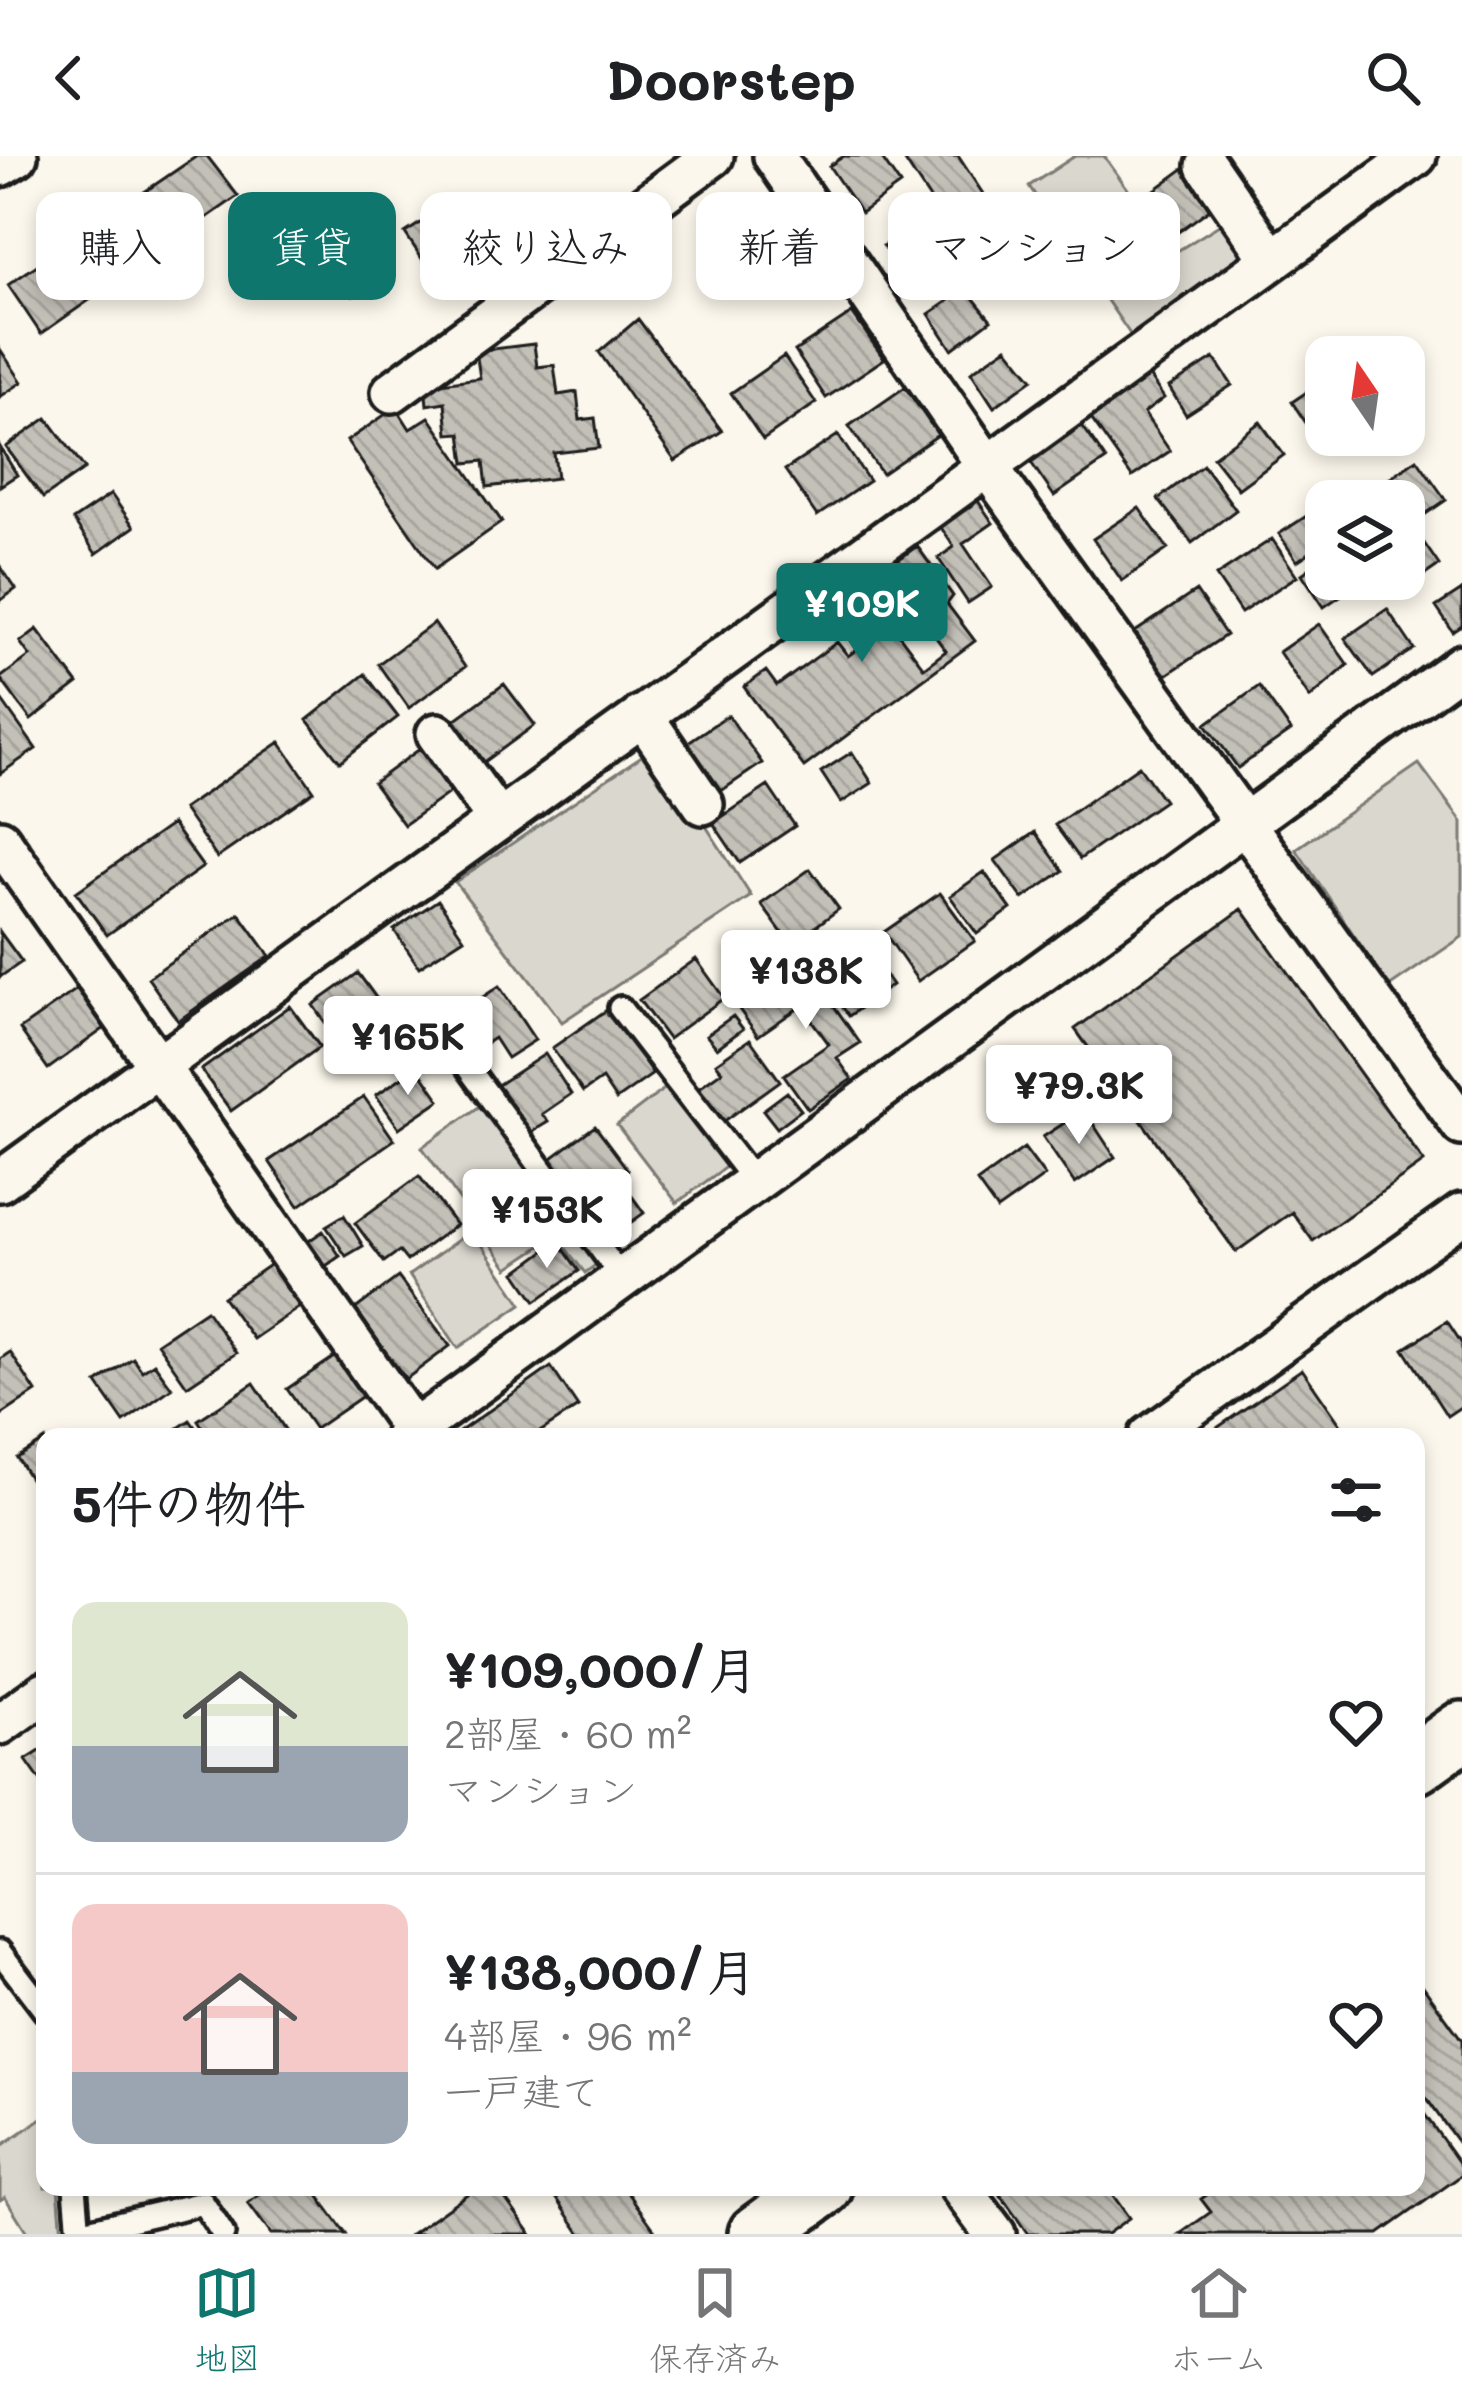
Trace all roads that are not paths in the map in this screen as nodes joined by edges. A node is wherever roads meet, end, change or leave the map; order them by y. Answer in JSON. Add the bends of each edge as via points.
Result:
{"nodes":[{"id":1,"x":17,"y":156,"type":"edge"},
{"id":2,"x":713,"y":156,"type":"edge"},
{"id":3,"x":774,"y":156,"type":"edge"},
{"id":4,"x":1415,"y":156,"type":"edge"},
{"id":5,"x":0,"y":166,"type":"edge"},
{"id":6,"x":1207,"y":166,"type":"dead end"},
{"id":7,"x":1271,"y":259,"type":"junction"},
{"id":8,"x":392,"y":392,"type":"dead end"},
{"id":9,"x":985,"y":463,"type":"junction"},
{"id":10,"x":1462,"y":665,"type":"edge"},
{"id":11,"x":642,"y":715,"type":"junction"},
{"id":12,"x":437,"y":734,"type":"dead end"},
{"id":13,"x":704,"y":804,"type":"dead end"},
{"id":14,"x":1245,"y":819,"type":"junction"},
{"id":15,"x":498,"y":820,"type":"junction"},
{"id":16,"x":0,"y":840,"type":"edge"},
{"id":17,"x":620,"y":1008,"type":"dead end"},
{"id":18,"x":431,"y":1017,"type":"dead end"},
{"id":19,"x":162,"y":1067,"type":"junction"},
{"id":20,"x":1462,"y":1125,"type":"edge"},
{"id":21,"x":0,"y":1181,"type":"edge"},
{"id":22,"x":754,"y":1181,"type":"junction"},
{"id":23,"x":1462,"y":1214,"type":"edge"},
{"id":24,"x":622,"y":1278,"type":"junction"},
{"id":25,"x":408,"y":1428,"type":"edge"},
{"id":26,"x":422,"y":1428,"type":"edge"},
{"id":27,"x":1162,"y":1428,"type":"edge"},
{"id":28,"x":36,"y":1698,"type":"edge"},
{"id":29,"x":0,"y":1724,"type":"edge"},
{"id":30,"x":1462,"y":1731,"type":"edge"},
{"id":31,"x":1425,"y":1758,"type":"edge"},
{"id":32,"x":0,"y":1952,"type":"edge"},
{"id":33,"x":36,"y":1999,"type":"edge"},
{"id":34,"x":76,"y":2196,"type":"edge"},
{"id":35,"x":811,"y":2196,"type":"edge"},
{"id":36,"x":967,"y":2196,"type":"edge"},
{"id":37,"x":79,"y":2233,"type":"edge"},
{"id":38,"x":223,"y":2234,"type":"edge"},
{"id":39,"x":758,"y":2234,"type":"edge"},
{"id":40,"x":994,"y":2234,"type":"edge"}],
"edges":[{"from":1,"to":5,"type":"street"},
{"from":2,"to":8,"type":"street"},
{"from":3,"to":9,"type":"street"},
{"from":4,"to":7,"type":"street"},
{"from":6,"to":7,"type":"street"},
{"from":7,"to":9,"type":"street"},
{"from":9,"to":11,"type":"street"},
{"from":9,"to":14,"type":"street"},
{"from":10,"to":14,"type":"street"},
{"from":11,"to":13,"type":"street"},
{"from":11,"to":15,"type":"street"},
{"from":12,"to":15,"type":"street"},
{"from":14,"to":20,"type":"street"},
{"from":14,"to":22,"type":"street"},
{"from":15,"to":19,"type":"street"},
{"from":16,"to":19,"type":"street"},
{"from":17,"to":22,"type":"lane"},
{"from":18,"to":24,"type":"lane"},
{"from":19,"to":21,"type":"street"},
{"from":19,"to":25,"type":"street"},
{"from":22,"to":24,"type":"street"},
{"from":23,"to":27,"type":"street"},
{"from":24,"to":26,"type":"street"},
{"from":28,"to":29,"type":"street"},
{"from":30,"to":31,"type":"main road"},
{"from":32,"to":33,"type":"lane"},
{"from":34,"to":37,"type":"lane"},
{"from":35,"to":39,"type":"main road"},
{"from":36,"to":40,"type":"street"},
{"from":37,"to":38,"type":"lane","via":[[203,2203]]}]}
